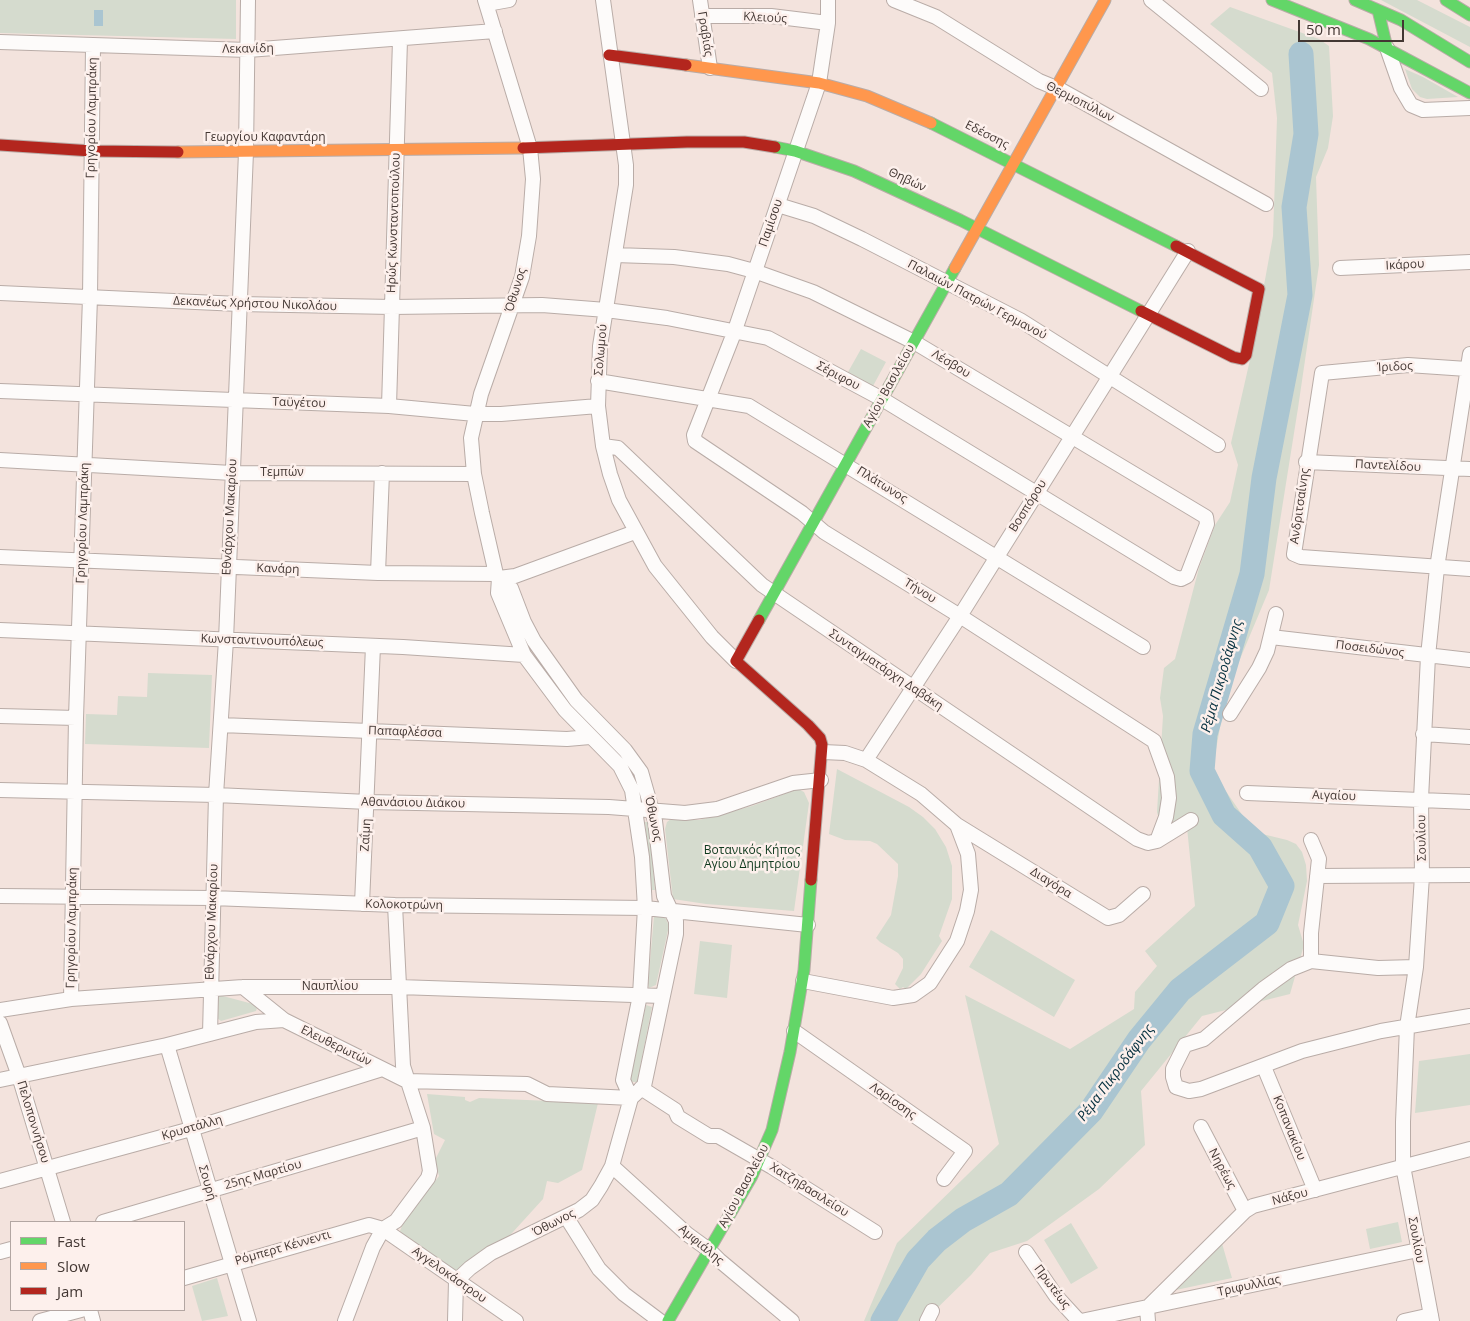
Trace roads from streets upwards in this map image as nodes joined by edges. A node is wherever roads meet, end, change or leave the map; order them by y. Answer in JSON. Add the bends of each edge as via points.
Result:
{"nodes":[{"id":1,"x":248,"y":0,"type":"edge"},
{"id":2,"x":508,"y":0,"type":"edge"},
{"id":3,"x":603,"y":0,"type":"edge"},
{"id":4,"x":700,"y":0,"type":"edge"},
{"id":5,"x":828,"y":0,"type":"edge"},
{"id":6,"x":894,"y":0,"type":"edge"},
{"id":7,"x":1105,"y":0,"type":"edge"},
{"id":8,"x":1151,"y":0,"type":"edge"},
{"id":9,"x":1272,"y":0,"type":"edge"},
{"id":10,"x":1356,"y":0,"type":"edge"},
{"id":11,"x":1446,"y":0,"type":"edge"},
{"id":12,"x":486,"y":2,"type":"edge"},
{"id":13,"x":1378,"y":10,"type":"junction"},
{"id":14,"x":1470,"y":15,"type":"edge"},
{"id":15,"x":702,"y":16,"type":"junction"},
{"id":16,"x":828,"y":23,"type":"junction"},
{"id":17,"x":495,"y":31,"type":"junction"},
{"id":18,"x":400,"y":40,"type":"junction"},
{"id":19,"x":0,"y":42,"type":"edge"},
{"id":20,"x":93,"y":47,"type":"junction"},
{"id":21,"x":1387,"y":48,"type":"junction"},
{"id":22,"x":248,"y":50,"type":"junction"},
{"id":23,"x":609,"y":55,"type":"junction"},
{"id":24,"x":1470,"y":62,"type":"edge"},
{"id":25,"x":710,"y":68,"type":"junction"},
{"id":26,"x":819,"y":83,"type":"junction"},
{"id":27,"x":1055,"y":88,"type":"junction"},
{"id":28,"x":1261,"y":89,"type":"dead end"},
{"id":29,"x":1470,"y":93,"type":"edge"},
{"id":30,"x":1470,"y":108,"type":"edge"},
{"id":31,"x":0,"y":144,"type":"edge"},
{"id":32,"x":624,"y":144,"type":"junction"},
{"id":33,"x":530,"y":148,"type":"junction"},
{"id":34,"x":92,"y":150,"type":"junction"},
{"id":35,"x":397,"y":150,"type":"junction"},
{"id":36,"x":795,"y":151,"type":"junction"},
{"id":37,"x":246,"y":152,"type":"junction"},
{"id":38,"x":1013,"y":164,"type":"junction"},
{"id":39,"x":1266,"y":204,"type":"dead end"},
{"id":40,"x":778,"y":205,"type":"junction"},
{"id":41,"x":977,"y":229,"type":"junction"},
{"id":42,"x":1188,"y":251,"type":"junction"},
{"id":43,"x":615,"y":254,"type":"junction"},
{"id":44,"x":1470,"y":262,"type":"edge"},
{"id":45,"x":1340,"y":268,"type":"dead end"},
{"id":46,"x":754,"y":272,"type":"junction"},
{"id":47,"x":947,"y":283,"type":"junction"},
{"id":48,"x":0,"y":293,"type":"edge"},
{"id":49,"x":90,"y":298,"type":"junction"},
{"id":50,"x":239,"y":304,"type":"junction"},
{"id":51,"x":511,"y":306,"type":"junction"},
{"id":52,"x":392,"y":307,"type":"junction"},
{"id":53,"x":606,"y":310,"type":"junction"},
{"id":54,"x":1148,"y":314,"type":"junction"},
{"id":55,"x":734,"y":333,"type":"junction"},
{"id":56,"x":914,"y":342,"type":"junction"},
{"id":57,"x":1470,"y":354,"type":"edge"},
{"id":58,"x":1242,"y":359,"type":"joint"},
{"id":59,"x":1467,"y":369,"type":"junction"},
{"id":60,"x":1322,"y":373,"type":"joint"},
{"id":61,"x":1109,"y":377,"type":"junction"},
{"id":62,"x":598,"y":381,"type":"junction"},
{"id":63,"x":0,"y":391,"type":"edge"},
{"id":64,"x":87,"y":394,"type":"junction"},
{"id":65,"x":882,"y":399,"type":"junction"},
{"id":66,"x":709,"y":400,"type":"junction"},
{"id":67,"x":236,"y":401,"type":"junction"},
{"id":68,"x":389,"y":406,"type":"junction"},
{"id":69,"x":598,"y":406,"type":"junction"},
{"id":70,"x":476,"y":414,"type":"junction"},
{"id":71,"x":1072,"y":436,"type":"junction"},
{"id":72,"x":695,"y":441,"type":"joint"},
{"id":73,"x":1218,"y":445,"type":"dead end"},
{"id":74,"x":603,"y":446,"type":"junction"},
{"id":75,"x":0,"y":460,"type":"edge"},
{"id":76,"x":1306,"y":462,"type":"junction"},
{"id":77,"x":846,"y":463,"type":"junction"},
{"id":78,"x":86,"y":464,"type":"junction"},
{"id":79,"x":1452,"y":468,"type":"junction"},
{"id":80,"x":1470,"y":469,"type":"edge"},
{"id":81,"x":232,"y":473,"type":"junction"},
{"id":82,"x":382,"y":473,"type":"junction"},
{"id":83,"x":474,"y":474,"type":"junction"},
{"id":84,"x":1036,"y":494,"type":"junction"},
{"id":85,"x":814,"y":521,"type":"junction"},
{"id":86,"x":635,"y":532,"type":"junction"},
{"id":87,"x":997,"y":556,"type":"junction"},
{"id":88,"x":0,"y":557,"type":"edge"},
{"id":89,"x":82,"y":560,"type":"junction"},
{"id":90,"x":228,"y":568,"type":"junction"},
{"id":91,"x":1436,"y":568,"type":"junction"},
{"id":92,"x":1470,"y":570,"type":"edge"},
{"id":93,"x":378,"y":573,"type":"junction"},
{"id":94,"x":498,"y":576,"type":"junction"},
{"id":95,"x":1182,"y":579,"type":"joint"},
{"id":96,"x":774,"y":593,"type":"junction"},
{"id":97,"x":1276,"y":614,"type":"dead end"},
{"id":98,"x":960,"y":616,"type":"junction"},
{"id":99,"x":0,"y":630,"type":"edge"},
{"id":100,"x":80,"y":633,"type":"junction"},
{"id":101,"x":1271,"y":637,"type":"junction"},
{"id":102,"x":226,"y":640,"type":"junction"},
{"id":103,"x":373,"y":646,"type":"junction"},
{"id":104,"x":1142,"y":647,"type":"dead end"},
{"id":105,"x":524,"y":655,"type":"junction"},
{"id":106,"x":1428,"y":656,"type":"junction"},
{"id":107,"x":1470,"y":660,"type":"edge"},
{"id":108,"x":736,"y":661,"type":"junction"},
{"id":109,"x":913,"y":688,"type":"junction"},
{"id":110,"x":1230,"y":714,"type":"dead end"},
{"id":111,"x":0,"y":716,"type":"edge"},
{"id":112,"x":76,"y":718,"type":"junction"},
{"id":113,"x":221,"y":725,"type":"junction"},
{"id":114,"x":369,"y":731,"type":"junction"},
{"id":115,"x":1424,"y":734,"type":"junction"},
{"id":116,"x":590,"y":737,"type":"junction"},
{"id":117,"x":1470,"y":738,"type":"edge"},
{"id":118,"x":823,"y":752,"type":"junction"},
{"id":119,"x":866,"y":760,"type":"junction"},
{"id":120,"x":821,"y":780,"type":"junction"},
{"id":121,"x":0,"y":790,"type":"edge"},
{"id":122,"x":74,"y":792,"type":"junction"},
{"id":123,"x":1247,"y":793,"type":"dead end"},
{"id":124,"x":216,"y":795,"type":"junction"},
{"id":125,"x":1421,"y":799,"type":"junction"},
{"id":126,"x":368,"y":802,"type":"junction"},
{"id":127,"x":1470,"y":802,"type":"edge"},
{"id":128,"x":636,"y":810,"type":"junction"},
{"id":129,"x":653,"y":811,"type":"junction"},
{"id":130,"x":1191,"y":820,"type":"dead end"},
{"id":131,"x":957,"y":825,"type":"junction"},
{"id":132,"x":1312,"y":840,"type":"dead end"},
{"id":133,"x":1157,"y":841,"type":"junction"},
{"id":134,"x":1470,"y":875,"type":"edge"},
{"id":135,"x":1316,"y":876,"type":"junction"},
{"id":136,"x":1422,"y":876,"type":"junction"},
{"id":137,"x":1143,"y":894,"type":"dead end"},
{"id":138,"x":0,"y":896,"type":"edge"},
{"id":139,"x":72,"y":896,"type":"junction"},
{"id":140,"x":212,"y":898,"type":"junction"},
{"id":141,"x":362,"y":904,"type":"junction"},
{"id":142,"x":395,"y":905,"type":"junction"},
{"id":143,"x":644,"y":908,"type":"junction"},
{"id":144,"x":671,"y":909,"type":"junction"},
{"id":145,"x":808,"y":925,"type":"junction"},
{"id":146,"x":1311,"y":961,"type":"junction"},
{"id":147,"x":1416,"y":967,"type":"junction"},
{"id":148,"x":803,"y":981,"type":"junction"},
{"id":149,"x":399,"y":986,"type":"junction"},
{"id":150,"x":243,"y":987,"type":"junction"},
{"id":151,"x":210,"y":988,"type":"junction"},
{"id":152,"x":640,"y":995,"type":"junction"},
{"id":153,"x":662,"y":996,"type":"junction"},
{"id":154,"x":71,"y":999,"type":"junction"},
{"id":155,"x":0,"y":1010,"type":"edge"},
{"id":156,"x":1470,"y":1016,"type":"edge"},
{"id":157,"x":284,"y":1020,"type":"junction"},
{"id":158,"x":0,"y":1023,"type":"edge"},
{"id":159,"x":1407,"y":1027,"type":"junction"},
{"id":160,"x":794,"y":1031,"type":"junction"},
{"id":161,"x":210,"y":1034,"type":"junction"},
{"id":162,"x":167,"y":1045,"type":"junction"},
{"id":163,"x":1264,"y":1067,"type":"junction"},
{"id":164,"x":382,"y":1069,"type":"junction"},
{"id":165,"x":19,"y":1076,"type":"junction"},
{"id":166,"x":0,"y":1080,"type":"edge"},
{"id":167,"x":406,"y":1081,"type":"junction"},
{"id":168,"x":636,"y":1093,"type":"junction"},
{"id":169,"x":1201,"y":1127,"type":"dead end"},
{"id":170,"x":423,"y":1128,"type":"junction"},
{"id":171,"x":191,"y":1129,"type":"junction"},
{"id":172,"x":1470,"y":1149,"type":"edge"},
{"id":173,"x":760,"y":1160,"type":"junction"},
{"id":174,"x":612,"y":1166,"type":"junction"},
{"id":175,"x":1403,"y":1166,"type":"junction"},
{"id":176,"x":47,"y":1168,"type":"junction"},
{"id":177,"x":944,"y":1179,"type":"dead end"},
{"id":178,"x":0,"y":1181,"type":"edge"},
{"id":179,"x":1315,"y":1190,"type":"junction"},
{"id":180,"x":209,"y":1191,"type":"junction"},
{"id":181,"x":1245,"y":1210,"type":"junction"},
{"id":182,"x":567,"y":1218,"type":"junction"},
{"id":183,"x":63,"y":1221,"type":"edge"},
{"id":184,"x":106,"y":1221,"type":"edge"},
{"id":185,"x":383,"y":1229,"type":"junction"},
{"id":186,"x":875,"y":1232,"type":"dead end"},
{"id":187,"x":709,"y":1250,"type":"junction"},
{"id":188,"x":1418,"y":1250,"type":"junction"},
{"id":189,"x":1026,"y":1252,"type":"dead end"},
{"id":190,"x":230,"y":1263,"type":"junction"},
{"id":191,"x":185,"y":1278,"type":"edge"},
{"id":192,"x":456,"y":1281,"type":"junction"},
{"id":193,"x":77,"y":1311,"type":"edge"},
{"id":194,"x":1147,"y":1314,"type":"edge"},
{"id":195,"x":1432,"y":1318,"type":"edge"},
{"id":196,"x":668,"y":1320,"type":"edge"},
{"id":197,"x":40,"y":1321,"type":"edge"},
{"id":198,"x":249,"y":1321,"type":"edge"},
{"id":199,"x":344,"y":1321,"type":"edge"},
{"id":200,"x":455,"y":1321,"type":"edge"},
{"id":201,"x":516,"y":1321,"type":"edge"},
{"id":202,"x":792,"y":1321,"type":"edge"},
{"id":203,"x":1080,"y":1321,"type":"edge"},
{"id":204,"x":1404,"y":1321,"type":"edge"}],
"edges":[{"from":1,"to":22,"type":"street","name":"Εθνάρχου Μακαρίου"},
{"from":2,"to":12,"type":"street"},
{"from":3,"to":23,"type":"street","name":"Σολωμού"},
{"from":4,"to":15,"type":"street","name":"Γραβιάς"},
{"from":5,"to":16,"type":"street","name":"Παμίσου"},
{"from":6,"to":27,"type":"street","name":"Θερμοπύλων","via":[[936,17]]},
{"from":7,"to":27,"type":"street","name":"Αγίου Βασιλείου"},
{"from":8,"to":28,"type":"street"},
{"from":9,"to":21,"type":"street"},
{"from":10,"to":13,"type":"street"},
{"from":11,"to":14,"type":"street"},
{"from":12,"to":17,"type":"street","name":"Όθωνος"},
{"from":13,"to":21,"type":"street"},
{"from":13,"to":24,"type":"street"},
{"from":15,"to":16,"type":"street","name":"Κλειούς","via":[[771,16]]},
{"from":15,"to":25,"type":"street","name":"Γραβιάς"},
{"from":16,"to":26,"type":"street","name":"Παμίσου"},
{"from":17,"to":18,"type":"street","name":"Λεκανίδη"},
{"from":17,"to":33,"type":"street","name":"Όθωνος"},
{"from":18,"to":22,"type":"street","name":"Λεκανίδη"},
{"from":18,"to":35,"type":"street","name":"Ηρώς Κωνσταντοπούλου"},
{"from":19,"to":20,"type":"street","name":"Λεκανίδη"},
{"from":20,"to":22,"type":"street","name":"Λεκανίδη"},
{"from":20,"to":34,"type":"street","name":"Γρηγορίου Λαμπράκη"},
{"from":21,"to":29,"type":"street"},
{"from":21,"to":30,"type":"street","via":[[1401,88],[1411,105],[1423,110]]},
{"from":22,"to":37,"type":"street","name":"Εθνάρχου Μακαρίου"},
{"from":23,"to":25,"type":"street","name":"Εδέσσης"},
{"from":23,"to":32,"type":"street","name":"Σολωμού"},
{"from":25,"to":26,"type":"street","name":"Εδέσσης"},
{"from":26,"to":36,"type":"street","name":"Παμίσου"},
{"from":26,"to":38,"type":"street","name":"Εδέσσης","via":[[901,109]]},
{"from":27,"to":38,"type":"street","name":"Αγίου Βασιλείου"},
{"from":27,"to":39,"type":"street","name":"Θερμοπύλων"},
{"from":31,"to":34,"type":"street","name":"Γεωργίου Καφαντάρη"},
{"from":32,"to":33,"type":"street","name":"Θηβών"},
{"from":32,"to":36,"type":"street","name":"Θηβών","via":[[744,142]]},
{"from":32,"to":43,"type":"street","name":"Σολωμού","via":[[626,185]]},
{"from":33,"to":35,"type":"street","name":"Γεωργίου Καφαντάρη"},
{"from":33,"to":51,"type":"street","name":"Όθωνος","via":[[533,179],[529,236],[522,277]]},
{"from":34,"to":37,"type":"street","name":"Γεωργίου Καφαντάρη"},
{"from":34,"to":49,"type":"street","name":"Γρηγορίου Λαμπράκη"},
{"from":35,"to":37,"type":"street","name":"Γεωργίου Καφαντάρη"},
{"from":35,"to":52,"type":"street","name":"Ηρώς Κωνσταντοπούλου"},
{"from":36,"to":40,"type":"street","name":"Παμίσου"},
{"from":36,"to":41,"type":"street","name":"Θηβών","via":[[854,171]]},
{"from":37,"to":50,"type":"street","name":"Εθνάρχου Μακαρίου"},
{"from":38,"to":41,"type":"street","name":"Αγίου Βασιλείου"},
{"from":38,"to":42,"type":"street","name":"Εδέσσης"},
{"from":40,"to":46,"type":"street","name":"Παμίσου"},
{"from":40,"to":47,"type":"street","name":"Παλαιών Πατρών Γερμανού","via":[[814,216]]},
{"from":41,"to":47,"type":"street","name":"Αγίου Βασιλείου"},
{"from":41,"to":54,"type":"street","name":"Θηβών"},
{"from":42,"to":54,"type":"street","name":"Βοσπόρου"},
{"from":42,"to":58,"type":"street","name":"Εδέσσης","via":[[1259,288],[1246,355]]},
{"from":43,"to":46,"type":"street","name":"Λέσβου","via":[[710,262]]},
{"from":43,"to":53,"type":"street","name":"Σολωμού"},
{"from":44,"to":45,"type":"street","name":"Ικάρου"},
{"from":46,"to":55,"type":"street","name":"Παμίσου"},
{"from":46,"to":56,"type":"street","name":"Λέσβου","via":[[812,292]]},
{"from":47,"to":56,"type":"street","name":"Αγίου Βασιλείου"},
{"from":47,"to":61,"type":"street","name":"Παλαιών Πατρών Γερμανού","via":[[1031,326]]},
{"from":48,"to":49,"type":"street","name":"Δεκανέως Χρήστου Νικολάου"},
{"from":49,"to":50,"type":"street","name":"Δεκανέως Χρήστου Νικολάου"},
{"from":49,"to":64,"type":"street","name":"Γρηγορίου Λαμπράκη"},
{"from":50,"to":52,"type":"street","name":"Δεκανέως Χρήστου Νικολάου"},
{"from":50,"to":67,"type":"street","name":"Εθνάρχου Μακαρίου"},
{"from":51,"to":52,"type":"street","name":"Δεκανέως Χρήστου Νικολάου"},
{"from":51,"to":53,"type":"street","name":"Σέριφου"},
{"from":51,"to":70,"type":"street","name":"Όθωνος"},
{"from":52,"to":68,"type":"street","name":"Ηρώς Κωνσταντοπούλου"},
{"from":53,"to":55,"type":"street","name":"Σέριφου","via":[[667,318]]},
{"from":53,"to":62,"type":"street","name":"Σολωμού"},
{"from":54,"to":58,"type":"street","name":"Θηβών"},
{"from":54,"to":61,"type":"street","name":"Βοσπόρου"},
{"from":55,"to":65,"type":"street","name":"Σέριφου","via":[[768,338]]},
{"from":55,"to":66,"type":"street","name":"Παμίσου"},
{"from":56,"to":65,"type":"street","name":"Αγίου Βασιλείου"},
{"from":56,"to":71,"type":"street","name":"Λέσβου"},
{"from":57,"to":59,"type":"street","name":"Σουλίου"},
{"from":59,"to":60,"type":"street","name":"Ίριδος","via":[[1408,365]]},
{"from":59,"to":79,"type":"street","name":"Σουλίου"},
{"from":60,"to":76,"type":"street","name":"Ανδριτσαίνης"},
{"from":61,"to":71,"type":"street","name":"Βοσπόρου"},
{"from":61,"to":73,"type":"street","name":"Παλαιών Πατρών Γερμανού"},
{"from":62,"to":66,"type":"street","name":"Πλάτωνος"},
{"from":62,"to":69,"type":"street","name":"Σολωμού"},
{"from":63,"to":64,"type":"street","name":"Ταϋγέτου"},
{"from":64,"to":67,"type":"street","name":"Ταϋγέτου"},
{"from":64,"to":78,"type":"street","name":"Γρηγορίου Λαμπράκη"},
{"from":65,"to":77,"type":"street","name":"Αγίου Βασιλείου"},
{"from":65,"to":84,"type":"street","name":"Σέριφου"},
{"from":66,"to":72,"type":"street","name":"Παμίσου","via":[[694,435]]},
{"from":66,"to":77,"type":"street","name":"Πλάτωνος","via":[[749,406]]},
{"from":67,"to":68,"type":"street","name":"Ταϋγέτου"},
{"from":67,"to":81,"type":"street","name":"Εθνάρχου Μακαρίου"},
{"from":68,"to":70,"type":"street","name":"Ταϋγέτου"},
{"from":69,"to":70,"type":"street","name":"Ταϋγέτου"},
{"from":69,"to":74,"type":"street","name":"Σολωμού"},
{"from":70,"to":83,"type":"street","name":"Όθωνος","via":[[471,438]]},
{"from":71,"to":84,"type":"street","name":"Βοσπόρου"},
{"from":71,"to":95,"type":"street","name":"Λέσβου","via":[[1206,517],[1207,524],[1187,576]]},
{"from":72,"to":85,"type":"street","name":"Τήνου"},
{"from":74,"to":86,"type":"street","name":"Σολωμού","via":[[610,474]]},
{"from":74,"to":96,"type":"street","name":"Συνταγματάρχη Δαβάκη","via":[[618,448]]},
{"from":75,"to":78,"type":"street","name":"Τεμπών"},
{"from":76,"to":79,"type":"street","name":"Παντελίδου"},
{"from":76,"to":91,"type":"street","name":"Ανδριτσαίνης","via":[[1294,554]]},
{"from":77,"to":85,"type":"street","name":"Αγίου Βασιλείου"},
{"from":77,"to":87,"type":"street","name":"Πλάτωνος"},
{"from":78,"to":81,"type":"street","name":"Τεμπών"},
{"from":78,"to":89,"type":"street","name":"Γρηγορίου Λαμπράκη"},
{"from":79,"to":80,"type":"street","name":"Παντελίδου"},
{"from":79,"to":91,"type":"street","name":"Σουλίου"},
{"from":81,"to":82,"type":"street","name":"Τεμπών"},
{"from":81,"to":90,"type":"street","name":"Εθνάρχου Μακαρίου"},
{"from":82,"to":83,"type":"street","name":"Τεμπών"},
{"from":82,"to":93,"type":"street"},
{"from":83,"to":94,"type":"street","name":"Όθωνος"},
{"from":84,"to":87,"type":"street","name":"Βοσπόρου"},
{"from":84,"to":95,"type":"street","name":"Σέριφου"},
{"from":85,"to":96,"type":"street","name":"Αγίου Βασιλείου"},
{"from":85,"to":98,"type":"street","name":"Τήνου","via":[[824,532]]},
{"from":86,"to":94,"type":"street","name":"Κανάρη","via":[[515,576]]},
{"from":86,"to":108,"type":"street","name":"Σολωμού","via":[[668,584]]},
{"from":87,"to":98,"type":"street","name":"Βοσπόρου"},
{"from":87,"to":104,"type":"street","name":"Πλάτωνος"},
{"from":88,"to":89,"type":"street","name":"Κανάρη"},
{"from":89,"to":90,"type":"street","name":"Κανάρη"},
{"from":89,"to":100,"type":"street","name":"Γρηγορίου Λαμπράκη"},
{"from":90,"to":93,"type":"street","name":"Κανάρη"},
{"from":90,"to":102,"type":"street","name":"Εθνάρχου Μακαρίου"},
{"from":91,"to":92,"type":"street","name":"Ανδριτσαίνης"},
{"from":91,"to":106,"type":"street","name":"Σουλίου"},
{"from":93,"to":94,"type":"street","name":"Κανάρη"},
{"from":94,"to":105,"type":"street","name":"Όθωνος","via":[[498,593]]},
{"from":94,"to":129,"type":"street","name":"Όθωνος","via":[[511,588],[524,622],[557,676],[635,763],[645,782]]},
{"from":96,"to":108,"type":"street","name":"Αγίου Βασιλείου"},
{"from":96,"to":109,"type":"street","name":"Συνταγματάρχη Δαβάκη"},
{"from":97,"to":101,"type":"street"},
{"from":98,"to":109,"type":"street","name":"Βοσπόρου"},
{"from":98,"to":133,"type":"street","name":"Τήνου","via":[[1154,741],[1167,776],[1168,791],[1166,817]]},
{"from":99,"to":100,"type":"street","name":"Κωνσταντινουπόλεως"},
{"from":100,"to":102,"type":"street","name":"Κωνσταντινουπόλεως"},
{"from":100,"to":112,"type":"street","name":"Γρηγορίου Λαμπράκη"},
{"from":101,"to":106,"type":"street","name":"Ποσειδώνος"},
{"from":101,"to":110,"type":"street","via":[[1259,668]]},
{"from":102,"to":103,"type":"street","name":"Κωνσταντινουπόλεως"},
{"from":102,"to":113,"type":"street","name":"Εθνάρχου Μακαρίου"},
{"from":103,"to":105,"type":"street","name":"Κωνσταντινουπόλεως"},
{"from":103,"to":114,"type":"street","name":"Ζαΐμη"},
{"from":105,"to":116,"type":"street","name":"Όθωνος","via":[[556,700]]},
{"from":106,"to":107,"type":"street","name":"Ποσειδώνος"},
{"from":106,"to":115,"type":"street","name":"Σουλίου"},
{"from":108,"to":118,"type":"street","name":"Αγίου Βασιλείου","via":[[815,732]]},
{"from":109,"to":119,"type":"street","name":"Βοσπόρου"},
{"from":109,"to":133,"type":"street","name":"Συνταγματάρχη Δαβάκη","via":[[1137,840]]},
{"from":111,"to":112,"type":"street"},
{"from":112,"to":122,"type":"street","name":"Γρηγορίου Λαμπράκη"},
{"from":113,"to":114,"type":"street","name":"Παπαφλέσσα"},
{"from":113,"to":124,"type":"street","name":"Εθνάρχου Μακαρίου"},
{"from":114,"to":116,"type":"street","name":"Παπαφλέσσα","via":[[567,739]]},
{"from":114,"to":126,"type":"street","name":"Ζαΐμη"},
{"from":115,"to":117,"type":"street"},
{"from":115,"to":125,"type":"street","name":"Σουλίου"},
{"from":116,"to":128,"type":"street","name":"Όθωνος","via":[[625,774]]},
{"from":118,"to":119,"type":"street","via":[[845,753]]},
{"from":118,"to":120,"type":"street","name":"Αγίου Βασιλείου"},
{"from":119,"to":131,"type":"street","via":[[921,794]]},
{"from":120,"to":129,"type":"street","name":"Αθανάσιου Διάκου","via":[[794,783],[717,810]]},
{"from":120,"to":145,"type":"street","name":"Αγίου Βασιλείου"},
{"from":121,"to":122,"type":"street","name":"Αθανάσιου Διάκου"},
{"from":122,"to":124,"type":"street","name":"Αθανάσιου Διάκου"},
{"from":122,"to":139,"type":"street","name":"Γρηγορίου Λαμπράκη"},
{"from":123,"to":125,"type":"street","name":"Αιγαίου"},
{"from":124,"to":126,"type":"street","name":"Αθανάσιου Διάκου"},
{"from":124,"to":140,"type":"street","name":"Εθνάρχου Μακαρίου"},
{"from":125,"to":127,"type":"street","name":"Αιγαίου"},
{"from":125,"to":136,"type":"street","name":"Σουλίου"},
{"from":126,"to":128,"type":"street","name":"Αθανάσιου Διάκου"},
{"from":126,"to":141,"type":"street","name":"Ζαΐμη"},
{"from":128,"to":129,"type":"street","name":"Αθανάσιου Διάκου"},
{"from":128,"to":143,"type":"street","name":"Όθωνος"},
{"from":129,"to":144,"type":"street","name":"Όθωνος","via":[[664,896]]},
{"from":130,"to":133,"type":"street"},
{"from":131,"to":137,"type":"street","name":"Διαγόρα","via":[[1108,918],[1119,915]]},
{"from":131,"to":148,"type":"street","via":[[968,854],[970,901],[956,941],[923,990],[903,998],[893,998]]},
{"from":132,"to":135,"type":"street","via":[[1319,859]]},
{"from":134,"to":136,"type":"street"},
{"from":135,"to":136,"type":"street"},
{"from":135,"to":146,"type":"street"},
{"from":136,"to":147,"type":"street","name":"Σουλίου"},
{"from":138,"to":139,"type":"street","name":"Κολοκοτρώνη"},
{"from":139,"to":140,"type":"street","name":"Κολοκοτρώνη"},
{"from":139,"to":154,"type":"street","name":"Γρηγορίου Λαμπράκη"},
{"from":140,"to":141,"type":"street","name":"Κολοκοτρώνη"},
{"from":140,"to":151,"type":"street","name":"Εθνάρχου Μακαρίου"},
{"from":141,"to":142,"type":"street","name":"Κολοκοτρώνη"},
{"from":142,"to":143,"type":"street","name":"Κολοκοτρώνη"},
{"from":142,"to":149,"type":"street"},
{"from":143,"to":144,"type":"street","name":"Κολοκοτρώνη"},
{"from":143,"to":152,"type":"street","name":"Όθωνος"},
{"from":144,"to":145,"type":"street","name":"Κολοκοτρώνη"},
{"from":144,"to":153,"type":"street","name":"Όθωνος","via":[[676,920],[676,934]]},
{"from":145,"to":148,"type":"street","name":"Αγίου Βασιλείου"},
{"from":146,"to":147,"type":"street","via":[[1378,968]]},
{"from":146,"to":163,"type":"street","via":[[1291,969],[1263,989],[1204,1039],[1185,1045],[1173,1069],[1173,1077],[1176,1087],[1195,1090]]},
{"from":147,"to":159,"type":"street","name":"Σουλίου"},
{"from":148,"to":160,"type":"street","name":"Αγίου Βασιλείου"},
{"from":149,"to":150,"type":"street","name":"Ναυπλίου"},
{"from":149,"to":152,"type":"street","name":"Ναυπλίου"},
{"from":149,"to":167,"type":"street"},
{"from":150,"to":151,"type":"street","name":"Ναυπλίου"},
{"from":150,"to":157,"type":"street","name":"Ελευθερωτών"},
{"from":151,"to":154,"type":"street","name":"Ναυπλίου"},
{"from":151,"to":161,"type":"street","name":"Εθνάρχου Μακαρίου"},
{"from":152,"to":153,"type":"street","name":"Ναυπλίου"},
{"from":152,"to":168,"type":"street","name":"Όθωνος","via":[[623,1080]]},
{"from":153,"to":168,"type":"street","name":"Όθωνος","via":[[644,1086]]},
{"from":154,"to":155,"type":"street","name":"Ναυπλίου"},
{"from":156,"to":159,"type":"street"},
{"from":157,"to":161,"type":"street","via":[[256,1022]]},
{"from":157,"to":164,"type":"street","name":"Ελευθερωτών"},
{"from":158,"to":165,"type":"street","name":"Πελοποννήσου"},
{"from":159,"to":163,"type":"street","via":[[1302,1051]]},
{"from":159,"to":175,"type":"street","name":"Σουλίου"},
{"from":160,"to":173,"type":"street","name":"Αγίου Βασιλείου","via":[[776,1116]]},
{"from":160,"to":177,"type":"street","name":"Λαρίσσης","via":[[965,1151]]},
{"from":161,"to":162,"type":"street"},
{"from":162,"to":165,"type":"street"},
{"from":162,"to":171,"type":"street","name":"Σουρή"},
{"from":163,"to":179,"type":"street","name":"Κοπανακίου"},
{"from":164,"to":167,"type":"street","name":"Ελευθερωτών"},
{"from":164,"to":171,"type":"street","name":"Κρυστάλλη"},
{"from":165,"to":166,"type":"street"},
{"from":165,"to":176,"type":"street","name":"Πελοποννήσου"},
{"from":167,"to":168,"type":"street","via":[[527,1084],[547,1094]]},
{"from":167,"to":170,"type":"street"},
{"from":168,"to":173,"type":"street","name":"Χατζηβασιλείου","via":[[675,1110],[678,1117],[709,1136],[718,1136]]},
{"from":168,"to":174,"type":"street","name":"Όθωνος"},
{"from":169,"to":181,"type":"street","name":"Νηρέως"},
{"from":170,"to":180,"type":"street","name":"25ης Μαρτίου"},
{"from":170,"to":185,"type":"street","via":[[429,1162],[428,1178],[396,1221]]},
{"from":171,"to":176,"type":"street","name":"Κρυστάλλη"},
{"from":171,"to":180,"type":"street","name":"Σουρή"},
{"from":172,"to":175,"type":"street","name":"Νάξου"},
{"from":173,"to":186,"type":"street","name":"Χατζηβασιλείου"},
{"from":173,"to":187,"type":"street","name":"Αγίου Βασιλείου"},
{"from":174,"to":182,"type":"street","name":"Όθωνος","via":[[592,1200]]},
{"from":174,"to":187,"type":"street","name":"Αμφιάλης"},
{"from":175,"to":179,"type":"street","name":"Νάξου"},
{"from":175,"to":188,"type":"street","name":"Σουλίου"},
{"from":176,"to":178,"type":"street","name":"Κρυστάλλη"},
{"from":176,"to":183,"type":"street","name":"Πελοποννήσου"},
{"from":179,"to":181,"type":"street","name":"Νάξου"},
{"from":180,"to":184,"type":"street","name":"25ης Μαρτίου"},
{"from":180,"to":190,"type":"street","name":"Σουρή"},
{"from":181,"to":194,"type":"street","name":"Νάξου"},
{"from":182,"to":192,"type":"street","name":"Όθωνος","via":[[491,1253]]},
{"from":182,"to":196,"type":"street","via":[[599,1269],[624,1294]]},
{"from":185,"to":190,"type":"street","name":"Ρόμπερτ Κέννεντι","via":[[361,1226]]},
{"from":185,"to":192,"type":"street","name":"Αγγελοκάστρου"},
{"from":185,"to":199,"type":"street"},
{"from":187,"to":196,"type":"street","name":"Αγίου Βασιλείου"},
{"from":187,"to":202,"type":"street","name":"Αμφιάλης"},
{"from":188,"to":194,"type":"street","name":"Τριφυλλίας"},
{"from":188,"to":195,"type":"street","name":"Σουλίου"},
{"from":189,"to":203,"type":"street","name":"Πρωτέως","via":[[1056,1296]]},
{"from":190,"to":191,"type":"street","name":"Ρόμπερτ Κέννεντι"},
{"from":190,"to":198,"type":"street","name":"Σουρή"},
{"from":192,"to":200,"type":"street"},
{"from":192,"to":201,"type":"street","name":"Αγγελοκάστρου"},
{"from":193,"to":197,"type":"street"},
{"from":194,"to":203,"type":"street","name":"Τριφυλλίας"},
{"from":195,"to":204,"type":"street"}]}
